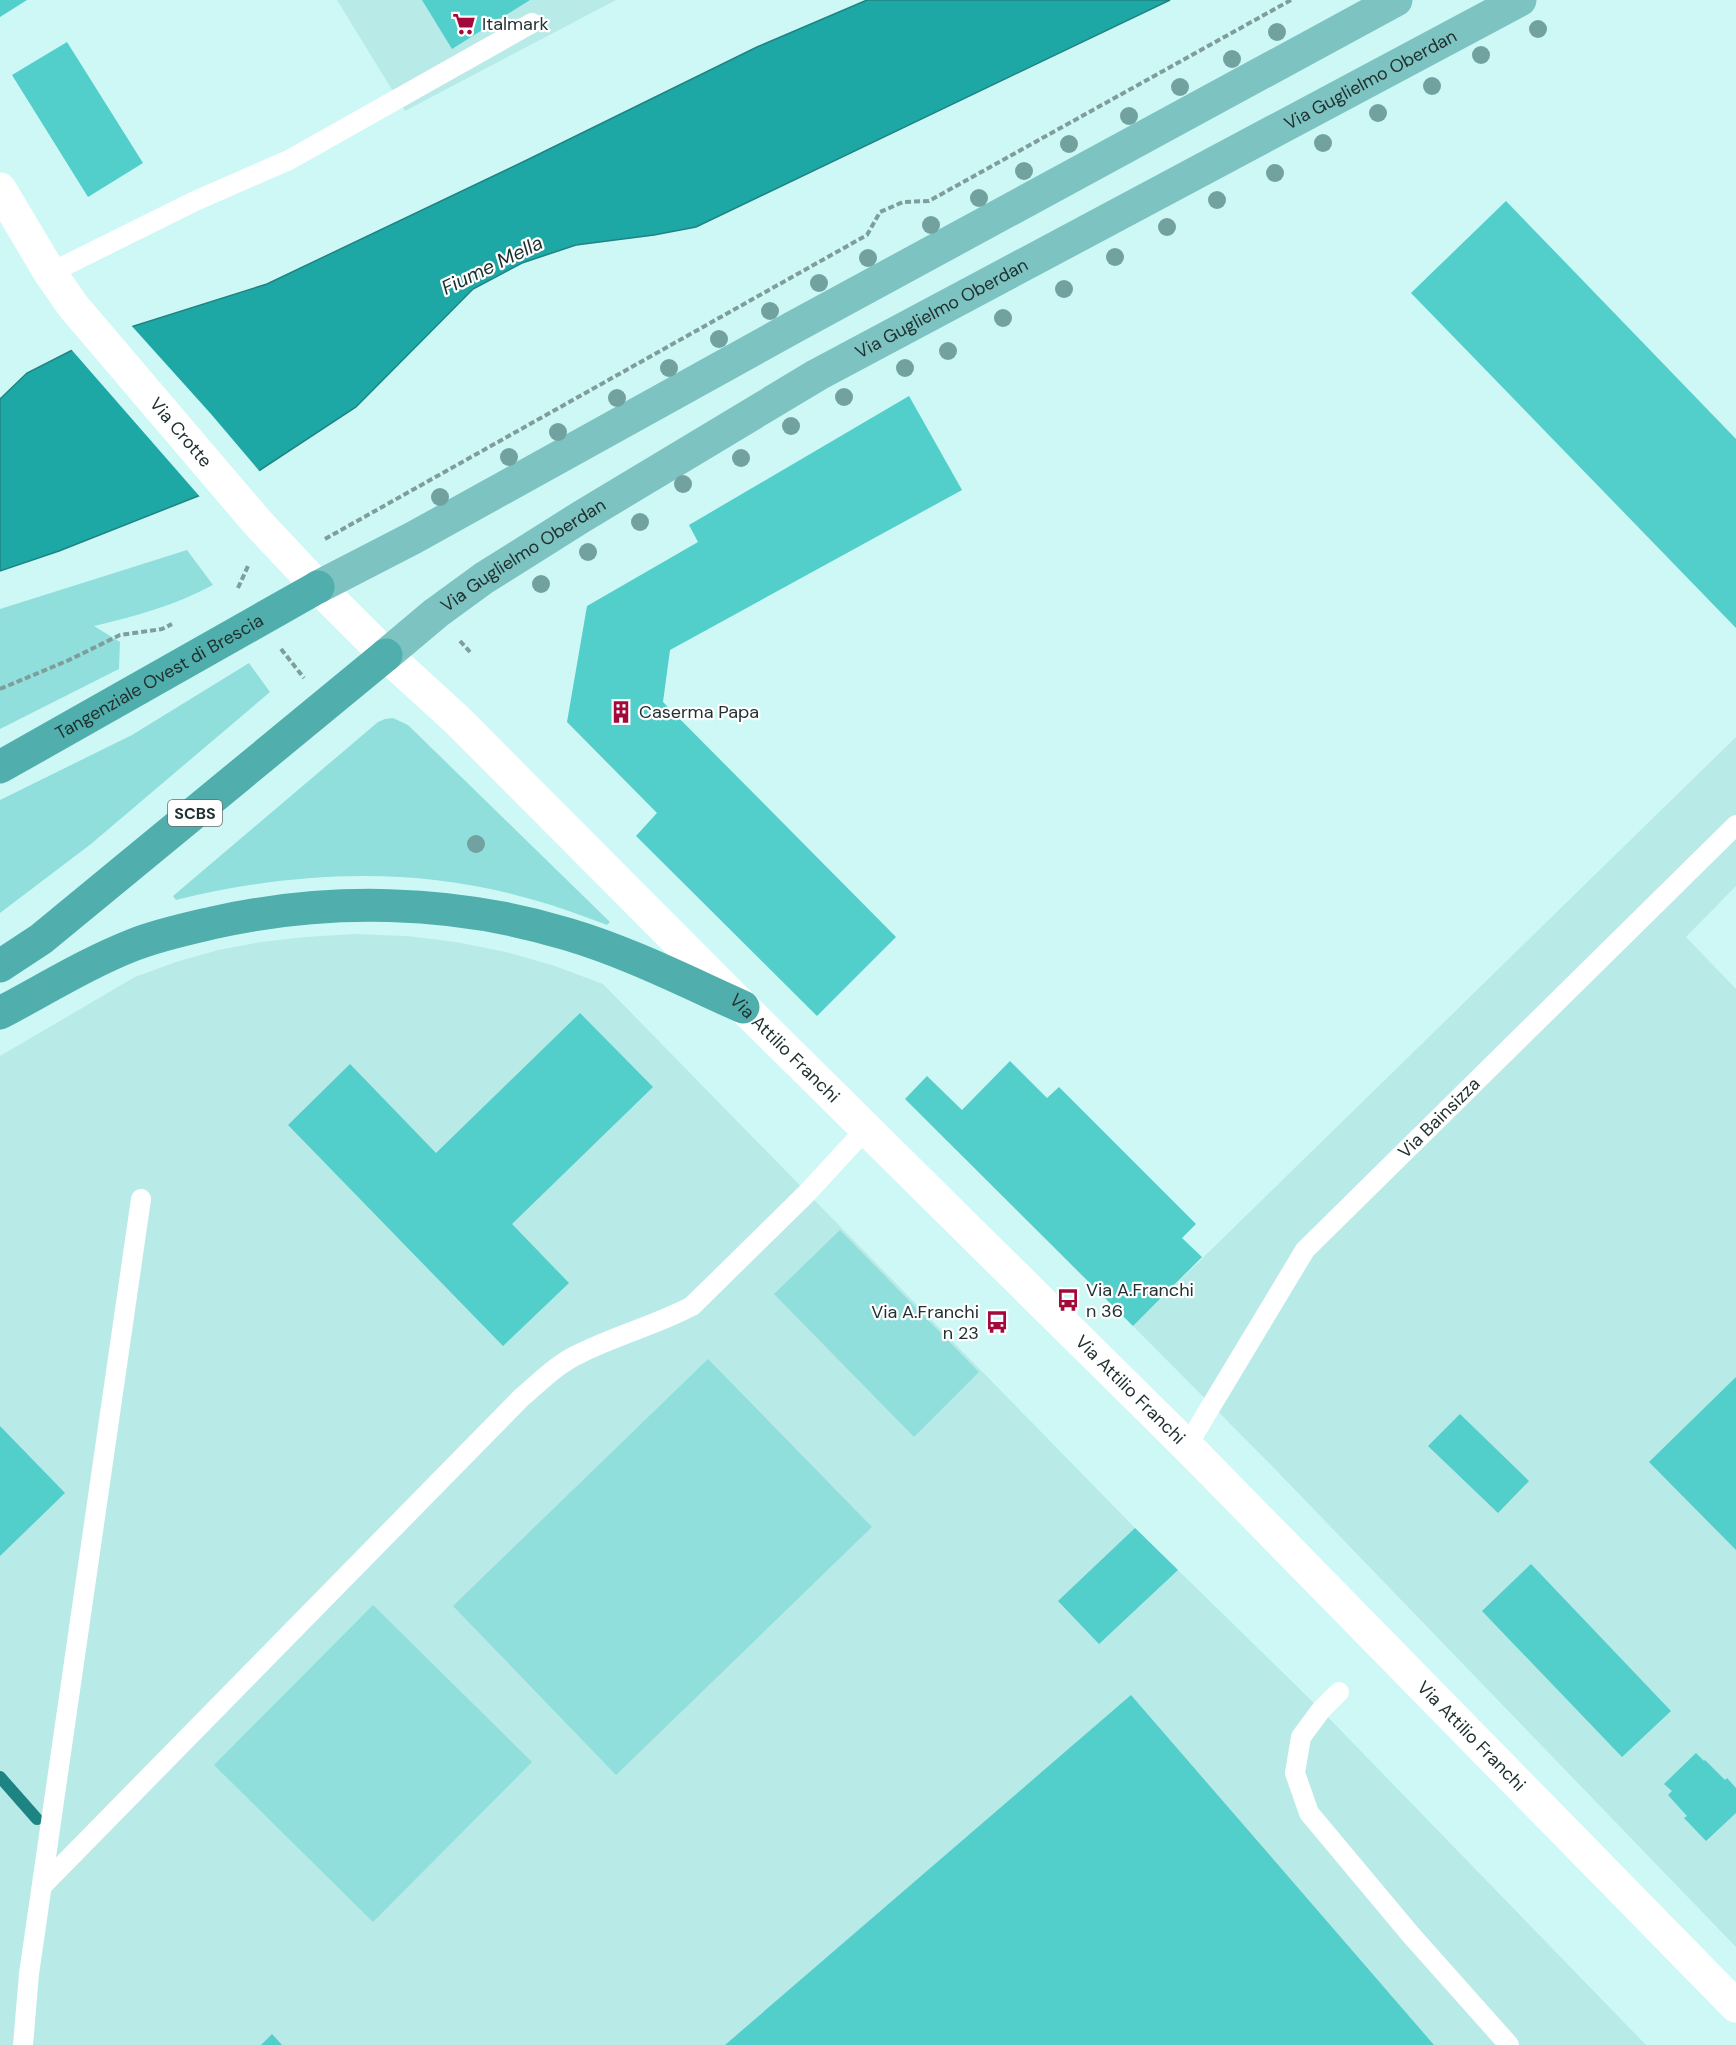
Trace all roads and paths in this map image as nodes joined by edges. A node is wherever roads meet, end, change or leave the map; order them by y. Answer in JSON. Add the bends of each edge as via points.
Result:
{"nodes":[{"id":1,"x":1291,"y":0,"type":"edge"},
{"id":2,"x":1396,"y":0,"type":"edge"},
{"id":3,"x":1520,"y":0,"type":"edge"},
{"id":4,"x":532,"y":23,"type":"dead end"},
{"id":5,"x":0,"y":189,"type":"edge"},
{"id":6,"x":50,"y":273,"type":"junction"},
{"id":7,"x":325,"y":539,"type":"dead end"},
{"id":8,"x":260,"y":547,"type":"junction"},
{"id":9,"x":318,"y":587,"type":"junction"},
{"id":10,"x":238,"y":588,"type":"dead end"},
{"id":11,"x":259,"y":621,"type":"junction"},
{"id":12,"x":172,"y":624,"type":"dead end"},
{"id":13,"x":386,"y":655,"type":"junction"},
{"id":14,"x":0,"y":689,"type":"edge"},
{"id":15,"x":326,"y":704,"type":"junction"},
{"id":16,"x":0,"y":767,"type":"edge"},
{"id":17,"x":1736,"y":825,"type":"edge"},
{"id":18,"x":0,"y":966,"type":"edge"},
{"id":19,"x":743,"y":1007,"type":"junction"},
{"id":20,"x":0,"y":1013,"type":"edge"},
{"id":21,"x":866,"y":1129,"type":"junction"},
{"id":22,"x":141,"y":1199,"type":"dead end"},
{"id":23,"x":1187,"y":1446,"type":"junction"},
{"id":24,"x":1339,"y":1692,"type":"dead end"},
{"id":25,"x":42,"y":1886,"type":"junction"},
{"id":26,"x":1736,"y":2006,"type":"edge"},
{"id":27,"x":23,"y":2045,"type":"edge"},
{"id":28,"x":1509,"y":2045,"type":"edge"}],
"edges":[{"from":1,"to":7,"type":"path","via":[[929,201],[903,202],[880,212],[867,235]]},
{"from":2,"to":9,"type":"main road"},
{"from":3,"to":13,"type":"main road","name":"Via Guglielmo Oberdan","via":[[817,375],[484,578]]},
{"from":4,"to":6,"type":"lane","via":[[289,160],[195,201]]},
{"from":5,"to":6,"type":"street","name":"Via Crotte"},
{"from":6,"to":8,"type":"street","name":"Via Crotte"},
{"from":8,"to":9,"type":"street","name":"Via Crotte"},
{"from":8,"to":10,"type":"path"},
{"from":9,"to":11,"type":"highway","name":"Tangenziale Ovest di Brescia"},
{"from":9,"to":13,"type":"street","name":"Via Crotte"},
{"from":11,"to":15,"type":"path"},
{"from":11,"to":16,"type":"highway","name":"Tangenziale Ovest di Brescia"},
{"from":12,"to":14,"type":"path","via":[[120,635]]},
{"from":13,"to":15,"type":"highway","number":"SCBS"},
{"from":13,"to":19,"type":"street","name":"Via Attilio Franchi","via":[[456,719]]},
{"from":15,"to":18,"type":"highway","number":"SCBS","via":[[41,939]]},
{"from":17,"to":23,"type":"lane","name":"Via Bainsizza","via":[[1305,1250]]},
{"from":19,"to":20,"type":"highway","via":[[611,949],[513,920],[404,906],[349,906],[294,909],[186,928],[134,945],[81,969]]},
{"from":19,"to":21,"type":"street","name":"Via Attilio Franchi"},
{"from":21,"to":23,"type":"street","name":"Via Attilio Franchi"},
{"from":21,"to":25,"type":"lane","via":[[692,1306],[579,1353],[522,1398]]},
{"from":22,"to":25,"type":"lane"},
{"from":23,"to":26,"type":"street","name":"Via Attilio Franchi"},
{"from":24,"to":28,"type":"lane","via":[[1301,1737],[1295,1773],[1309,1813]]},
{"from":25,"to":27,"type":"lane"}]}
